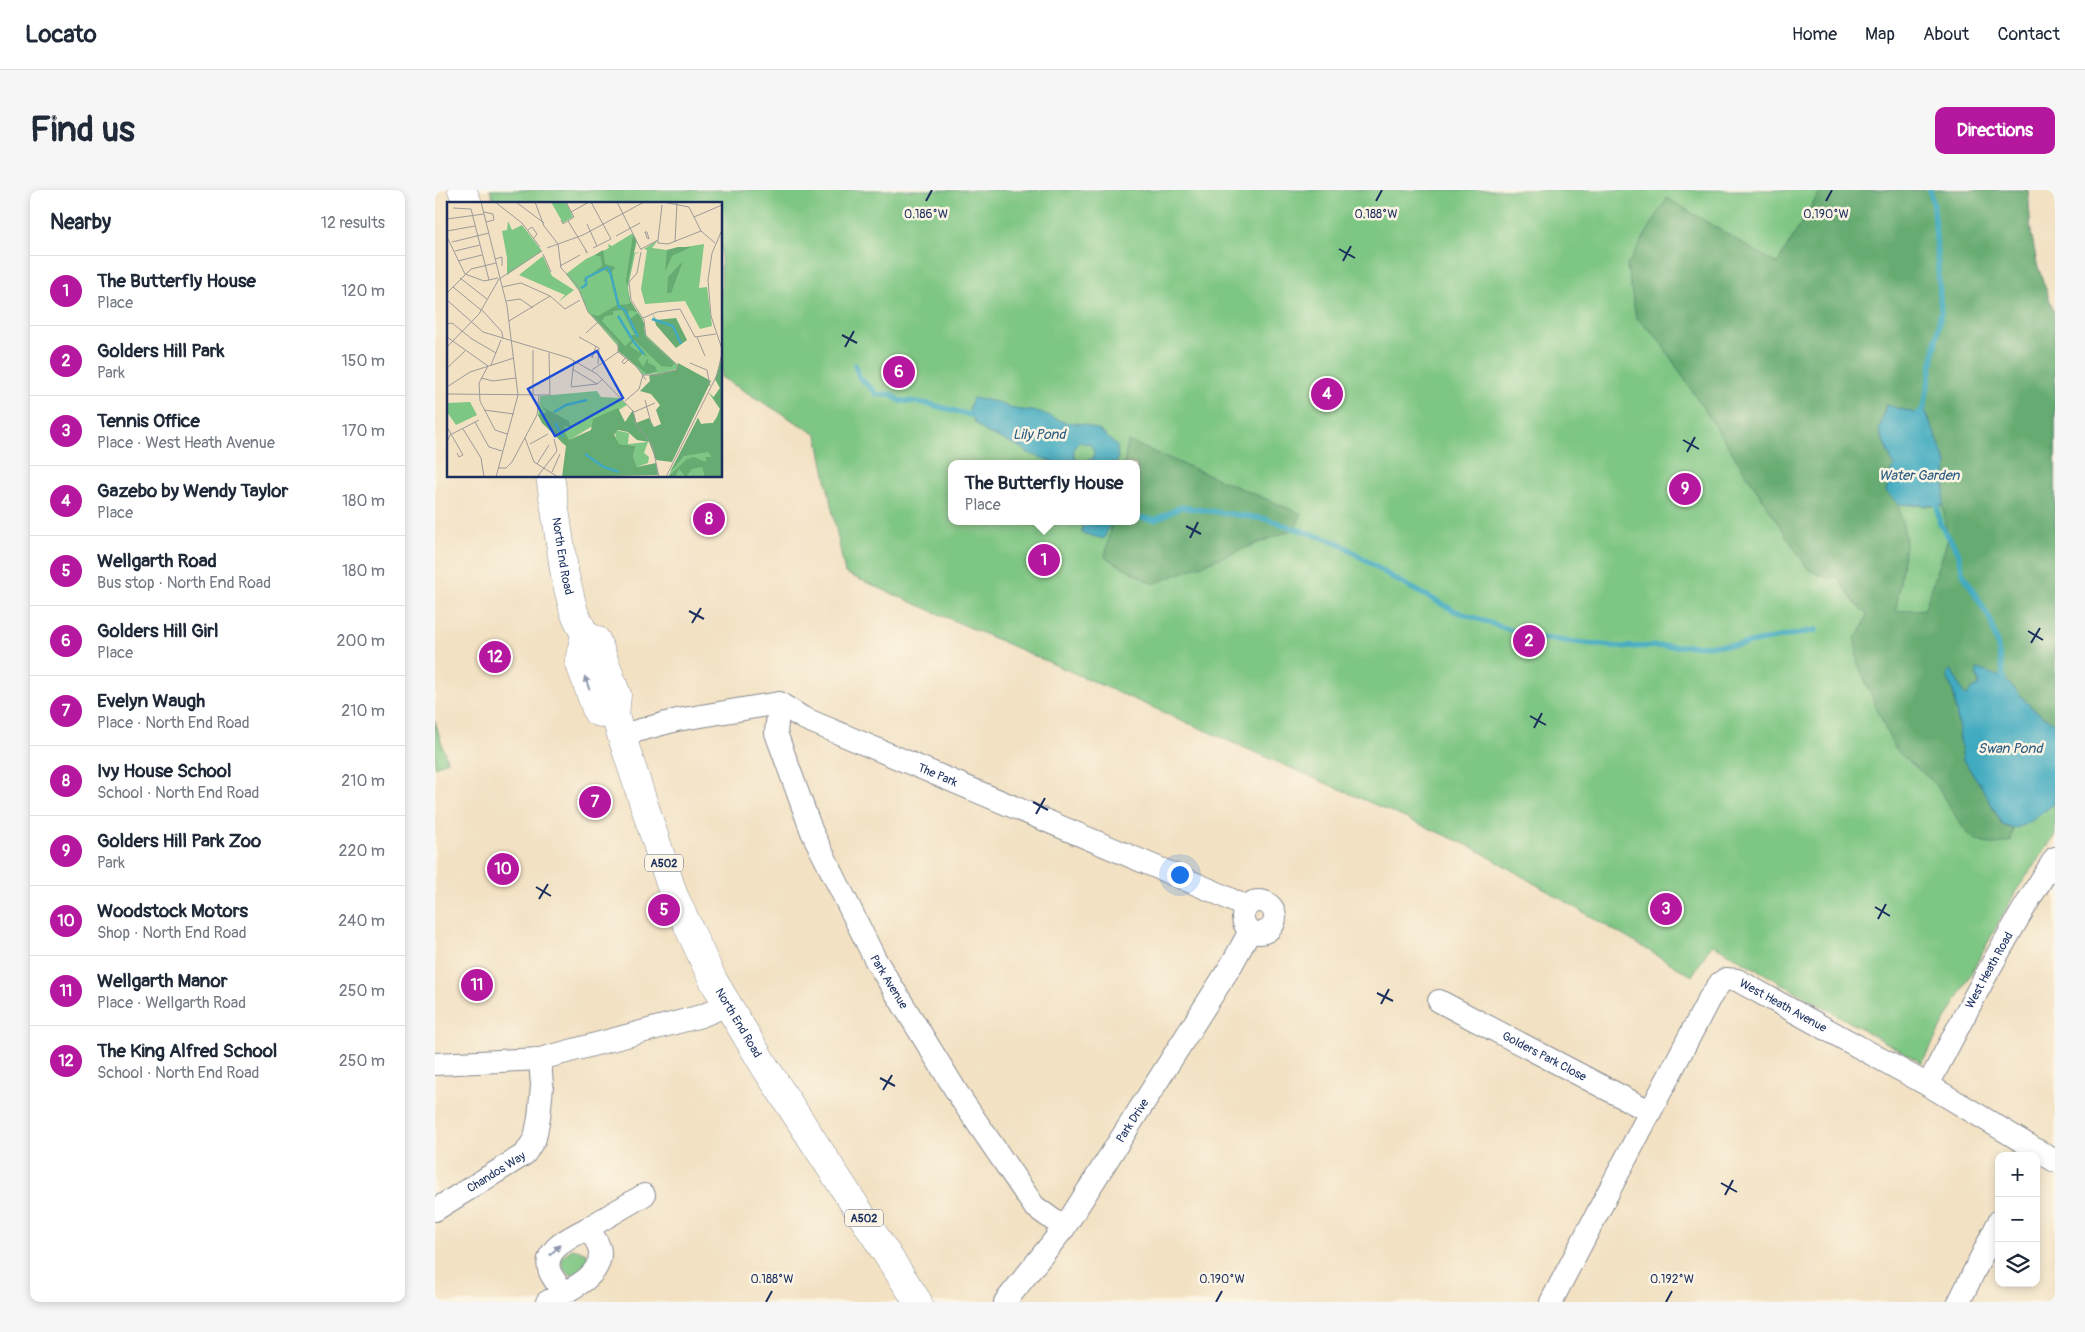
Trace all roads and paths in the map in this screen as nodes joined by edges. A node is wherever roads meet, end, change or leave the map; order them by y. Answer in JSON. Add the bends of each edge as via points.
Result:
{"nodes":[{"id":1,"x":462,"y":190,"type":"edge"},
{"id":2,"x":467,"y":202,"type":"edge"},
{"id":3,"x":551,"y":478,"type":"edge"},
{"id":4,"x":779,"y":703,"type":"junction"},
{"id":5,"x":618,"y":725,"type":"junction"},
{"id":6,"x":2055,"y":858,"type":"edge"},
{"id":7,"x":1274,"y":912,"type":"dead end"},
{"id":8,"x":1246,"y":920,"type":"junction"},
{"id":9,"x":1439,"y":1001,"type":"dead end"},
{"id":10,"x":728,"y":1005,"type":"junction"},
{"id":11,"x":541,"y":1059,"type":"junction"},
{"id":12,"x":435,"y":1064,"type":"edge"},
{"id":13,"x":1928,"y":1085,"type":"junction"},
{"id":14,"x":1649,"y":1111,"type":"junction"},
{"id":15,"x":2031,"y":1152,"type":"edge"},
{"id":16,"x":2040,"y":1156,"type":"edge"},
{"id":17,"x":2055,"y":1161,"type":"edge"},
{"id":18,"x":644,"y":1195,"type":"dead end"},
{"id":19,"x":435,"y":1210,"type":"edge"},
{"id":20,"x":588,"y":1228,"type":"junction"},
{"id":21,"x":1064,"y":1228,"type":"junction"},
{"id":22,"x":1995,"y":1229,"type":"edge"},
{"id":23,"x":555,"y":1297,"type":"edge"},
{"id":24,"x":918,"y":1302,"type":"edge"},
{"id":25,"x":1005,"y":1302,"type":"edge"},
{"id":26,"x":1551,"y":1302,"type":"edge"},
{"id":27,"x":1959,"y":1302,"type":"edge"}],
"edges":[{"from":1,"to":2,"type":"main road"},
{"from":3,"to":5,"type":"main road","name":"North End Road","number":"A502","via":[[565,576],[585,634],[596,640],[601,649],[617,695]]},
{"from":4,"to":5,"type":"street","via":[[677,720]]},
{"from":4,"to":8,"type":"street","name":"The Park","via":[[803,718],[1215,892]]},
{"from":4,"to":21,"type":"street","name":"Park Avenue","via":[[776,733],[813,832],[875,959],[963,1102],[1034,1206]]},
{"from":5,"to":10,"type":"main road","name":"North End Road","number":"A502","via":[[675,896],[713,980]]},
{"from":6,"to":13,"type":"street","name":"West Heath Road","via":[[2019,916]]},
{"from":7,"to":8,"type":"street","via":[[1264,902],[1257,901]]},
{"from":8,"to":21,"type":"street","name":"Park Drive","via":[[1232,964]]},
{"from":9,"to":14,"type":"street","name":"Golders Park Close"},
{"from":10,"to":11,"type":"street","via":[[701,1016]]},
{"from":10,"to":24,"type":"main road","name":"North End Road","number":"A502"},
{"from":11,"to":12,"type":"street"},
{"from":11,"to":19,"type":"street","name":"Chandos Way","via":[[539,1118],[535,1138],[525,1154]]},
{"from":13,"to":14,"type":"street","name":"West Heath Avenue","via":[[1737,980],[1727,978],[1719,983],[1709,999]]},
{"from":13,"to":15,"type":"street","name":"West Heath Avenue"},
{"from":14,"to":26,"type":"street","name":"West Heath Avenue"},
{"from":16,"to":17,"type":"street","name":"West Heath Avenue"},
{"from":18,"to":20,"type":"street"},
{"from":23,"to":20,"type":"street","one_way":true,"via":[[548,1263],[550,1254]]},
{"from":20,"to":23,"type":"street","via":[[600,1252],[598,1264],[588,1278]]},
{"from":21,"to":25,"type":"street","name":"Park Drive"},
{"from":22,"to":27,"type":"street"}]}
